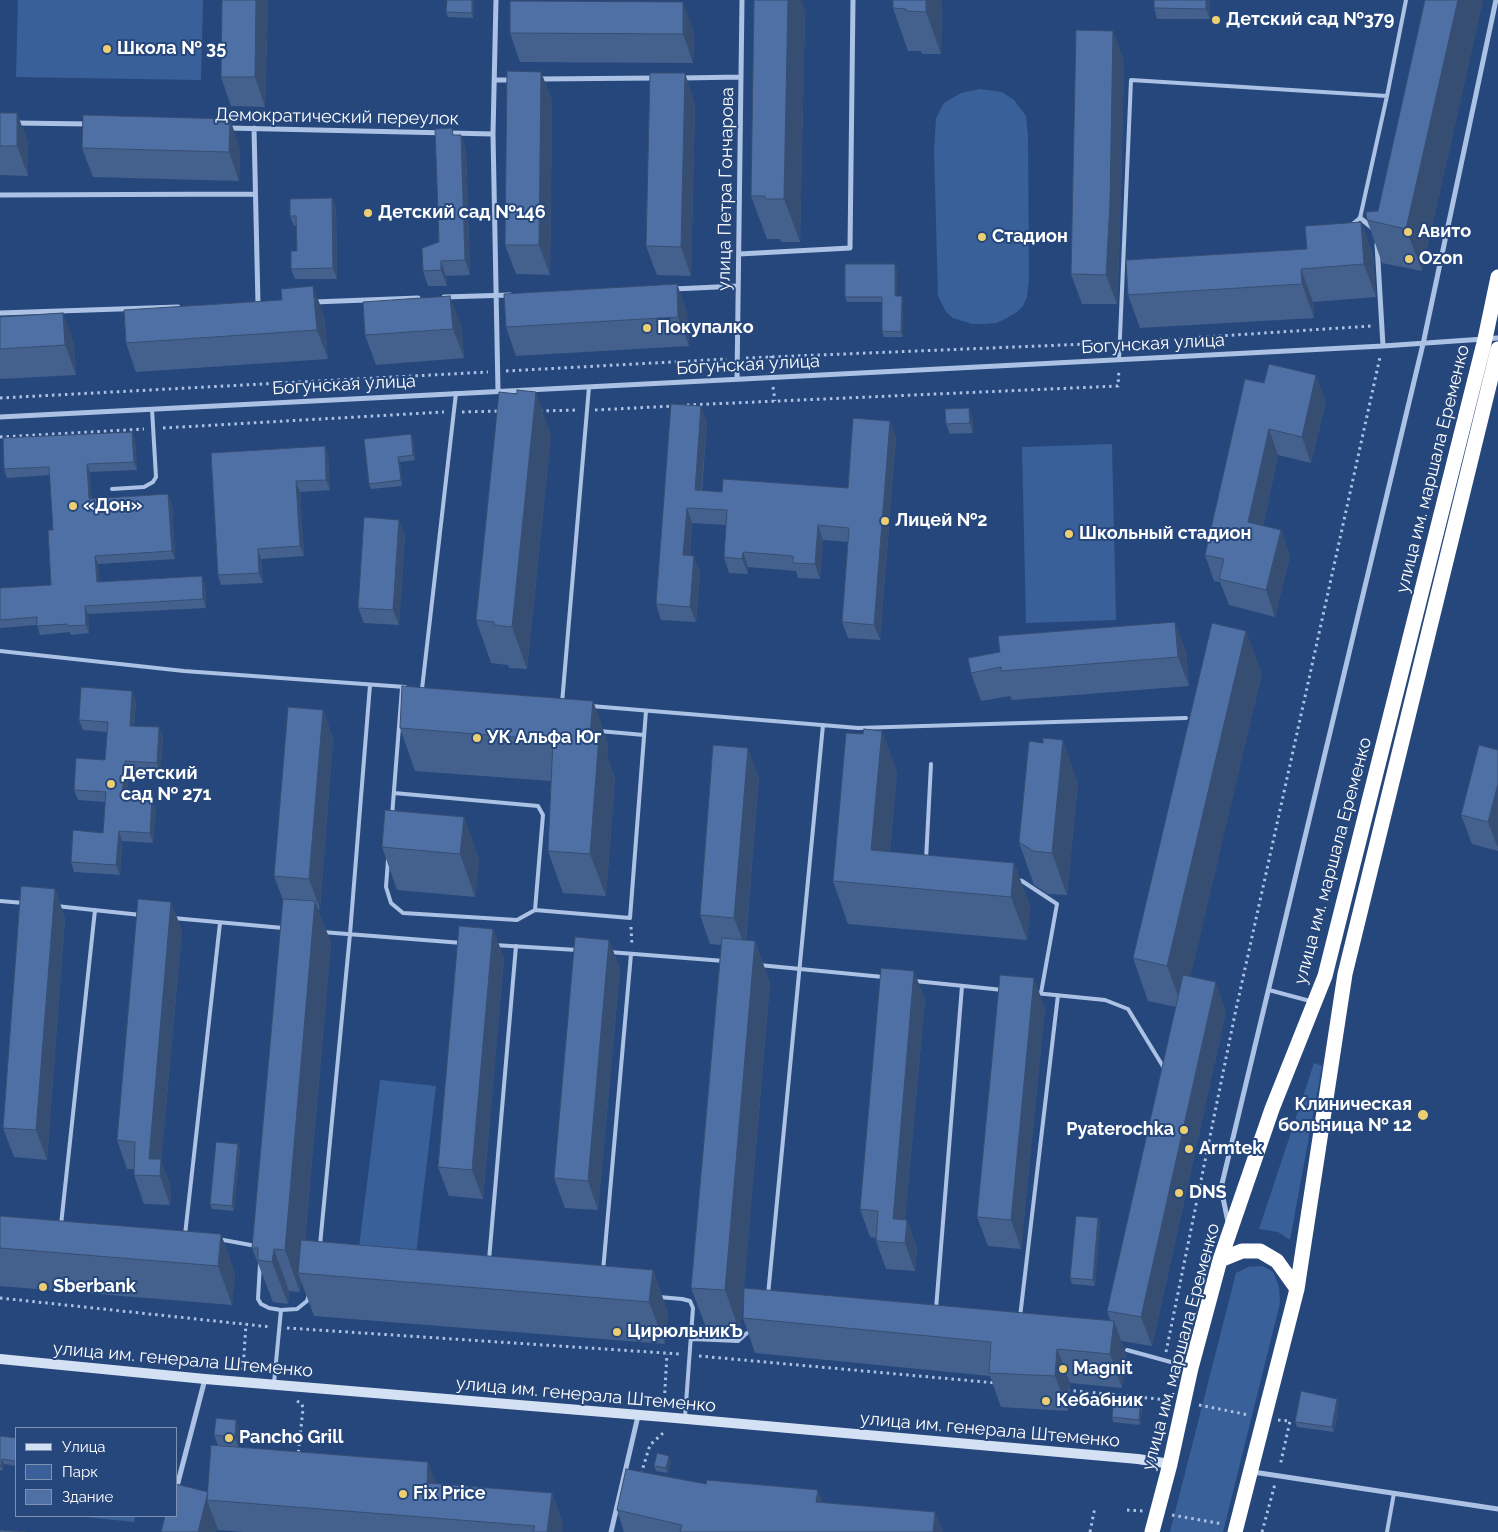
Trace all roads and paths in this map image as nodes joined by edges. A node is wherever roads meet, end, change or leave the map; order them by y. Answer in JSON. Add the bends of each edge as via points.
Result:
{"nodes":[{"id":1,"x":496,"y":0,"type":"edge"},
{"id":2,"x":742,"y":0,"type":"edge"},
{"id":3,"x":853,"y":0,"type":"edge"},
{"id":4,"x":1406,"y":0,"type":"edge"},
{"id":5,"x":1496,"y":0,"type":"edge"},
{"id":6,"x":741,"y":77,"type":"junction"},
{"id":7,"x":662,"y":78,"type":"edge"},
{"id":8,"x":672,"y":78,"type":"edge"},
{"id":9,"x":494,"y":80,"type":"junction"},
{"id":10,"x":524,"y":80,"type":"edge"},
{"id":11,"x":534,"y":80,"type":"edge"},
{"id":12,"x":1387,"y":96,"type":"junction"},
{"id":13,"x":10,"y":122,"type":"edge"},
{"id":14,"x":98,"y":125,"type":"edge"},
{"id":15,"x":224,"y":128,"type":"edge"},
{"id":16,"x":254,"y":128,"type":"junction"},
{"id":17,"x":493,"y":134,"type":"junction"},
{"id":18,"x":255,"y":194,"type":"junction"},
{"id":19,"x":0,"y":195,"type":"edge"},
{"id":20,"x":1360,"y":218,"type":"junction"},
{"id":21,"x":1346,"y":229,"type":"edge"},
{"id":22,"x":1376,"y":231,"type":"edge"},
{"id":23,"x":1377,"y":241,"type":"edge"},
{"id":24,"x":739,"y":254,"type":"junction"},
{"id":25,"x":1123,"y":261,"type":"junction"},
{"id":26,"x":1133,"y":261,"type":"edge"},
{"id":27,"x":1498,"y":277,"type":"edge"},
{"id":28,"x":738,"y":286,"type":"junction"},
{"id":29,"x":670,"y":289,"type":"edge"},
{"id":30,"x":516,"y":294,"type":"edge"},
{"id":31,"x":496,"y":295,"type":"junction"},
{"id":32,"x":427,"y":298,"type":"edge"},
{"id":33,"x":437,"y":298,"type":"edge"},
{"id":34,"x":308,"y":303,"type":"edge"},
{"id":35,"x":258,"y":304,"type":"junction"},
{"id":36,"x":268,"y":304,"type":"edge"},
{"id":37,"x":248,"y":305,"type":"edge"},
{"id":38,"x":188,"y":307,"type":"edge"},
{"id":39,"x":0,"y":313,"type":"edge"},
{"id":40,"x":1371,"y":326,"type":"dead end"},
{"id":41,"x":1492,"y":338,"type":"edge"},
{"id":42,"x":1143,"y":341,"type":"dead end"},
{"id":43,"x":1120,"y":342,"type":"junction"},
{"id":44,"x":1423,"y":344,"type":"junction"},
{"id":45,"x":1383,"y":346,"type":"junction"},
{"id":46,"x":1498,"y":349,"type":"edge"},
{"id":47,"x":737,"y":359,"type":"junction"},
{"id":48,"x":1119,"y":360,"type":"junction"},
{"id":49,"x":498,"y":372,"type":"junction"},
{"id":50,"x":737,"y":378,"type":"junction"},
{"id":51,"x":589,"y":387,"type":"junction"},
{"id":52,"x":498,"y":391,"type":"junction"},
{"id":53,"x":456,"y":393,"type":"junction"},
{"id":54,"x":0,"y":398,"type":"edge"},
{"id":55,"x":686,"y":405,"type":"edge"},
{"id":56,"x":676,"y":406,"type":"edge"},
{"id":57,"x":152,"y":408,"type":"junction"},
{"id":58,"x":588,"y":410,"type":"junction"},
{"id":59,"x":502,"y":411,"type":"edge"},
{"id":60,"x":530,"y":411,"type":"edge"},
{"id":61,"x":454,"y":412,"type":"junction"},
{"id":62,"x":0,"y":417,"type":"edge"},
{"id":63,"x":153,"y":429,"type":"junction"},
{"id":64,"x":0,"y":437,"type":"edge"},
{"id":65,"x":112,"y":489,"type":"dead end"},
{"id":66,"x":0,"y":651,"type":"edge"},
{"id":67,"x":370,"y":685,"type":"junction"},
{"id":68,"x":402,"y":687,"type":"junction"},
{"id":69,"x":422,"y":689,"type":"junction"},
{"id":70,"x":431,"y":690,"type":"edge"},
{"id":71,"x":553,"y":702,"type":"edge"},
{"id":72,"x":562,"y":703,"type":"junction"},
{"id":73,"x":571,"y":704,"type":"edge"},
{"id":74,"x":590,"y":706,"type":"edge"},
{"id":75,"x":646,"y":711,"type":"junction"},
{"id":76,"x":400,"y":714,"type":"junction"},
{"id":77,"x":410,"y":715,"type":"edge"},
{"id":78,"x":1186,"y":718,"type":"dead end"},
{"id":79,"x":824,"y":724,"type":"junction"},
{"id":80,"x":595,"y":731,"type":"dead end"},
{"id":81,"x":644,"y":735,"type":"junction"},
{"id":82,"x":931,"y":764,"type":"dead end"},
{"id":83,"x":394,"y":793,"type":"junction"},
{"id":84,"x":391,"y":821,"type":"edge"},
{"id":85,"x":388,"y":859,"type":"edge"},
{"id":86,"x":925,"y":870,"type":"edge"},
{"id":87,"x":1012,"y":880,"type":"edge"},
{"id":88,"x":0,"y":901,"type":"edge"},
{"id":89,"x":28,"y":904,"type":"edge"},
{"id":90,"x":48,"y":906,"type":"edge"},
{"id":91,"x":95,"y":910,"type":"junction"},
{"id":92,"x":535,"y":910,"type":"junction"},
{"id":93,"x":143,"y":915,"type":"edge"},
{"id":94,"x":172,"y":918,"type":"edge"},
{"id":95,"x":630,"y":918,"type":"junction"},
{"id":96,"x":220,"y":923,"type":"junction"},
{"id":97,"x":285,"y":929,"type":"edge"},
{"id":98,"x":313,"y":931,"type":"edge"},
{"id":99,"x":350,"y":934,"type":"junction"},
{"id":100,"x":467,"y":943,"type":"edge"},
{"id":101,"x":487,"y":944,"type":"edge"},
{"id":102,"x":516,"y":946,"type":"junction"},
{"id":103,"x":583,"y":951,"type":"edge"},
{"id":104,"x":602,"y":952,"type":"edge"},
{"id":105,"x":631,"y":954,"type":"junction"},
{"id":106,"x":734,"y":962,"type":"edge"},
{"id":107,"x":752,"y":964,"type":"edge"},
{"id":108,"x":799,"y":968,"type":"junction"},
{"id":109,"x":885,"y":978,"type":"edge"},
{"id":110,"x":914,"y":981,"type":"edge"},
{"id":111,"x":962,"y":986,"type":"junction"},
{"id":112,"x":1011,"y":990,"type":"edge"},
{"id":113,"x":1269,"y":990,"type":"junction"},
{"id":114,"x":1031,"y":992,"type":"edge"},
{"id":115,"x":1040,"y":993,"type":"junction"},
{"id":116,"x":1058,"y":995,"type":"junction"},
{"id":117,"x":1314,"y":1003,"type":"junction"},
{"id":118,"x":1163,"y":1076,"type":"edge"},
{"id":119,"x":52,"y":1226,"type":"edge"},
{"id":120,"x":61,"y":1227,"type":"junction"},
{"id":121,"x":70,"y":1228,"type":"edge"},
{"id":122,"x":1230,"y":1231,"type":"junction"},
{"id":123,"x":176,"y":1234,"type":"edge"},
{"id":124,"x":185,"y":1235,"type":"junction"},
{"id":125,"x":194,"y":1236,"type":"edge"},
{"id":126,"x":212,"y":1238,"type":"edge"},
{"id":127,"x":319,"y":1251,"type":"edge"},
{"id":128,"x":260,"y":1253,"type":"edge"},
{"id":129,"x":1220,"y":1260,"type":"junction"},
{"id":130,"x":260,"y":1262,"type":"edge"},
{"id":131,"x":488,"y":1265,"type":"edge"},
{"id":132,"x":603,"y":1274,"type":"edge"},
{"id":133,"x":1298,"y":1289,"type":"junction"},
{"id":134,"x":310,"y":1294,"type":"edge"},
{"id":135,"x":655,"y":1297,"type":"dead end"},
{"id":136,"x":0,"y":1298,"type":"edge"},
{"id":137,"x":768,"y":1301,"type":"edge"},
{"id":138,"x":281,"y":1310,"type":"junction"},
{"id":139,"x":936,"y":1317,"type":"edge"},
{"id":140,"x":246,"y":1324,"type":"junction"},
{"id":141,"x":1019,"y":1327,"type":"edge"},
{"id":142,"x":280,"y":1328,"type":"junction"},
{"id":143,"x":747,"y":1333,"type":"edge"},
{"id":144,"x":692,"y":1339,"type":"junction"},
{"id":145,"x":1127,"y":1350,"type":"dead end"},
{"id":146,"x":690,"y":1355,"type":"junction"},
{"id":147,"x":0,"y":1359,"type":"edge"},
{"id":148,"x":1164,"y":1360,"type":"junction"},
{"id":149,"x":1191,"y":1368,"type":"junction"},
{"id":150,"x":205,"y":1379,"type":"junction"},
{"id":151,"x":242,"y":1382,"type":"junction"},
{"id":152,"x":996,"y":1383,"type":"edge"},
{"id":153,"x":274,"y":1385,"type":"junction"},
{"id":154,"x":1066,"y":1390,"type":"dead end"},
{"id":155,"x":297,"y":1401,"type":"dead end"},
{"id":156,"x":1184,"y":1402,"type":"junction"},
{"id":157,"x":638,"y":1416,"type":"junction"},
{"id":158,"x":1265,"y":1418,"type":"junction"},
{"id":159,"x":685,"y":1419,"type":"junction"},
{"id":160,"x":1290,"y":1421,"type":"dead end"},
{"id":161,"x":298,"y":1456,"type":"edge"},
{"id":162,"x":1170,"y":1464,"type":"junction"},
{"id":163,"x":1250,"y":1471,"type":"junction"},
{"id":164,"x":178,"y":1482,"type":"edge"},
{"id":165,"x":1394,"y":1492,"type":"junction"},
{"id":166,"x":1095,"y":1507,"type":"dead end"},
{"id":167,"x":1498,"y":1509,"type":"edge"},
{"id":168,"x":1127,"y":1510,"type":"dead end"},
{"id":169,"x":1156,"y":1512,"type":"junction"},
{"id":170,"x":1236,"y":1529,"type":"edge"},
{"id":171,"x":611,"y":1532,"type":"edge"},
{"id":172,"x":1090,"y":1532,"type":"edge"},
{"id":173,"x":1152,"y":1532,"type":"edge"},
{"id":174,"x":1262,"y":1532,"type":"edge"},
{"id":175,"x":1387,"y":1532,"type":"edge"}],
"edges":[{"from":1,"to":9,"type":"street"},
{"from":2,"to":6,"type":"street","name":"улица Петра Гончарова"},
{"from":3,"to":24,"type":"street","via":[[850,248]]},
{"from":4,"to":12,"type":"lane"},
{"from":5,"to":44,"type":"street"},
{"from":6,"to":8,"type":"street"},
{"from":6,"to":24,"type":"street","name":"улица Петра Гончарова"},
{"from":7,"to":11,"type":"street"},
{"from":9,"to":10,"type":"street"},
{"from":9,"to":17,"type":"street"},
{"from":12,"to":20,"type":"lane"},
{"from":12,"to":25,"type":"lane","via":[[1131,80]]},
{"from":13,"to":14,"type":"street"},
{"from":15,"to":16,"type":"street","name":"Демократический переулок"},
{"from":16,"to":17,"type":"street","name":"Демократический переулок"},
{"from":16,"to":18,"type":"street"},
{"from":17,"to":31,"type":"street"},
{"from":18,"to":19,"type":"street"},
{"from":18,"to":35,"type":"street"},
{"from":20,"to":21,"type":"lane"},
{"from":20,"to":22,"type":"street"},
{"from":23,"to":45,"type":"street"},
{"from":24,"to":28,"type":"street","name":"улица Петра Гончарова"},
{"from":25,"to":26,"type":"lane"},
{"from":25,"to":43,"type":"lane"},
{"from":27,"to":41,"type":"highway","name":"улица им. маршала Еременко"},
{"from":28,"to":29,"type":"street"},
{"from":28,"to":47,"type":"street","name":"улица Петра Гончарова"},
{"from":30,"to":31,"type":"street"},
{"from":31,"to":33,"type":"street"},
{"from":31,"to":49,"type":"street"},
{"from":32,"to":34,"type":"street"},
{"from":35,"to":36,"type":"street"},
{"from":35,"to":37,"type":"street"},
{"from":38,"to":39,"type":"street"},
{"from":40,"to":42,"type":"path"},
{"from":41,"to":44,"type":"street","name":"Богунская улица"},
{"from":41,"to":117,"type":"highway","name":"улица им. маршала Еременко","via":[[1325,976]]},
{"from":43,"to":47,"type":"path"},
{"from":43,"to":48,"type":"lane"},
{"from":44,"to":45,"type":"street","name":"Богунская улица"},
{"from":44,"to":113,"type":"street"},
{"from":45,"to":48,"type":"street","name":"Богунская улица"},
{"from":45,"to":148,"type":"path","via":[[1235,1014]]},
{"from":46,"to":133,"type":"highway","name":"улица им. маршала Еременко","via":[[1345,974]]},
{"from":47,"to":49,"type":"path"},
{"from":47,"to":50,"type":"street","name":"улица Петра Гончарова"},
{"from":48,"to":50,"type":"street","name":"Богунская улица"},
{"from":48,"to":55,"type":"path","via":[[1118,386]]},
{"from":49,"to":52,"type":"street"},
{"from":49,"to":54,"type":"path"},
{"from":50,"to":51,"type":"street","name":"Богунская улица"},
{"from":51,"to":52,"type":"street","name":"Богунская улица"},
{"from":51,"to":58,"type":"lane"},
{"from":52,"to":53,"type":"street","name":"Богунская улица"},
{"from":53,"to":57,"type":"street","name":"Богунская улица"},
{"from":53,"to":61,"type":"lane"},
{"from":56,"to":58,"type":"path"},
{"from":57,"to":62,"type":"street","name":"Богунская улица"},
{"from":57,"to":63,"type":"lane"},
{"from":58,"to":60,"type":"path"},
{"from":58,"to":72,"type":"lane"},
{"from":59,"to":61,"type":"path"},
{"from":61,"to":63,"type":"path"},
{"from":61,"to":69,"type":"lane"},
{"from":63,"to":64,"type":"path"},
{"from":63,"to":65,"type":"lane","via":[[156,477],[153,482]]},
{"from":66,"to":67,"type":"lane","via":[[184,671]]},
{"from":67,"to":68,"type":"lane"},
{"from":67,"to":99,"type":"lane"},
{"from":68,"to":69,"type":"lane"},
{"from":68,"to":76,"type":"lane"},
{"from":69,"to":70,"type":"lane"},
{"from":71,"to":72,"type":"lane"},
{"from":72,"to":73,"type":"lane"},
{"from":74,"to":75,"type":"lane"},
{"from":75,"to":79,"type":"lane"},
{"from":75,"to":81,"type":"lane"},
{"from":76,"to":77,"type":"lane"},
{"from":76,"to":83,"type":"lane"},
{"from":78,"to":79,"type":"lane","via":[[858,728]]},
{"from":79,"to":108,"type":"lane"},
{"from":80,"to":81,"type":"lane"},
{"from":81,"to":95,"type":"lane"},
{"from":82,"to":86,"type":"lane"},
{"from":83,"to":84,"type":"lane"},
{"from":83,"to":92,"type":"lane","via":[[538,806],[543,815]]},
{"from":85,"to":92,"type":"lane","via":[[386,887],[391,903],[403,913],[517,920]]},
{"from":87,"to":115,"type":"lane","via":[[1022,881],[1057,904]]},
{"from":88,"to":89,"type":"lane"},
{"from":90,"to":91,"type":"lane"},
{"from":91,"to":93,"type":"lane"},
{"from":91,"to":120,"type":"lane"},
{"from":92,"to":95,"type":"lane"},
{"from":94,"to":96,"type":"lane"},
{"from":95,"to":105,"type":"path"},
{"from":96,"to":97,"type":"lane"},
{"from":96,"to":124,"type":"lane"},
{"from":98,"to":99,"type":"lane"},
{"from":99,"to":100,"type":"lane"},
{"from":99,"to":127,"type":"lane"},
{"from":101,"to":102,"type":"lane"},
{"from":102,"to":103,"type":"lane"},
{"from":102,"to":131,"type":"lane"},
{"from":104,"to":105,"type":"lane"},
{"from":105,"to":106,"type":"lane"},
{"from":105,"to":132,"type":"lane"},
{"from":107,"to":108,"type":"lane"},
{"from":108,"to":109,"type":"lane"},
{"from":108,"to":137,"type":"lane"},
{"from":110,"to":111,"type":"lane"},
{"from":111,"to":112,"type":"lane"},
{"from":111,"to":139,"type":"lane"},
{"from":113,"to":117,"type":"lane"},
{"from":113,"to":122,"type":"street","via":[[1221,1188]]},
{"from":114,"to":115,"type":"lane"},
{"from":115,"to":116,"type":"lane"},
{"from":116,"to":118,"type":"lane","via":[[1105,1000],[1128,1008],[1165,1067]]},
{"from":116,"to":141,"type":"lane"},
{"from":117,"to":122,"type":"highway","name":"улица им. маршала Еременко","via":[[1272,1109]]},
{"from":119,"to":120,"type":"lane"},
{"from":120,"to":121,"type":"lane"},
{"from":122,"to":129,"type":"highway","name":"улица им. маршала Еременко"},
{"from":123,"to":124,"type":"lane"},
{"from":124,"to":125,"type":"lane"},
{"from":126,"to":128,"type":"lane","via":[[255,1245]]},
{"from":129,"to":133,"type":"highway","via":[[1242,1251],[1260,1250],[1277,1261]]},
{"from":129,"to":149,"type":"highway","name":"улица им. маршала Еременко"},
{"from":130,"to":138,"type":"lane","via":[[258,1298],[261,1304]]},
{"from":133,"to":158,"type":"highway","name":"улица им. маршала Еременко"},
{"from":134,"to":138,"type":"lane","via":[[297,1309]]},
{"from":135,"to":144,"type":"lane","via":[[690,1301],[693,1308]]},
{"from":136,"to":140,"type":"path"},
{"from":138,"to":142,"type":"lane"},
{"from":140,"to":142,"type":"path"},
{"from":140,"to":151,"type":"path"},
{"from":142,"to":146,"type":"path"},
{"from":142,"to":153,"type":"lane"},
{"from":143,"to":144,"type":"lane","via":[[738,1341]]},
{"from":144,"to":146,"type":"lane"},
{"from":145,"to":148,"type":"lane"},
{"from":146,"to":152,"type":"path"},
{"from":146,"to":159,"type":"lane"},
{"from":147,"to":150,"type":"street","name":"улица им. генерала Штеменко"},
{"from":148,"to":149,"type":"lane"},
{"from":149,"to":156,"type":"highway","name":"улица им. маршала Еременко"},
{"from":150,"to":151,"type":"street","name":"улица им. генерала Штеменко"},
{"from":150,"to":164,"type":"street"},
{"from":151,"to":153,"type":"street","name":"улица им. генерала Штеменко"},
{"from":153,"to":157,"type":"street","name":"улица им. генерала Штеменко"},
{"from":154,"to":156,"type":"path"},
{"from":155,"to":161,"type":"path","via":[[304,1409]]},
{"from":156,"to":158,"type":"path"},
{"from":156,"to":162,"type":"highway","name":"улица им. маршала Еременко"},
{"from":157,"to":159,"type":"street","name":"улица им. генерала Штеменко"},
{"from":157,"to":171,"type":"street"},
{"from":158,"to":160,"type":"path"},
{"from":158,"to":163,"type":"highway","name":"улица им. маршала Еременко"},
{"from":159,"to":162,"type":"street","name":"улица им. генерала Штеменко"},
{"from":162,"to":169,"type":"highway","name":"улица им. маршала Еременко"},
{"from":163,"to":165,"type":"street"},
{"from":163,"to":170,"type":"highway","name":"улица им. маршала Еременко"},
{"from":165,"to":167,"type":"street"},
{"from":165,"to":175,"type":"lane"},
{"from":166,"to":172,"type":"path"},
{"from":168,"to":169,"type":"path"},
{"from":169,"to":170,"type":"path"},
{"from":169,"to":173,"type":"highway","name":"улица им. маршала Еременко"},
{"from":170,"to":174,"type":"path"}]}
